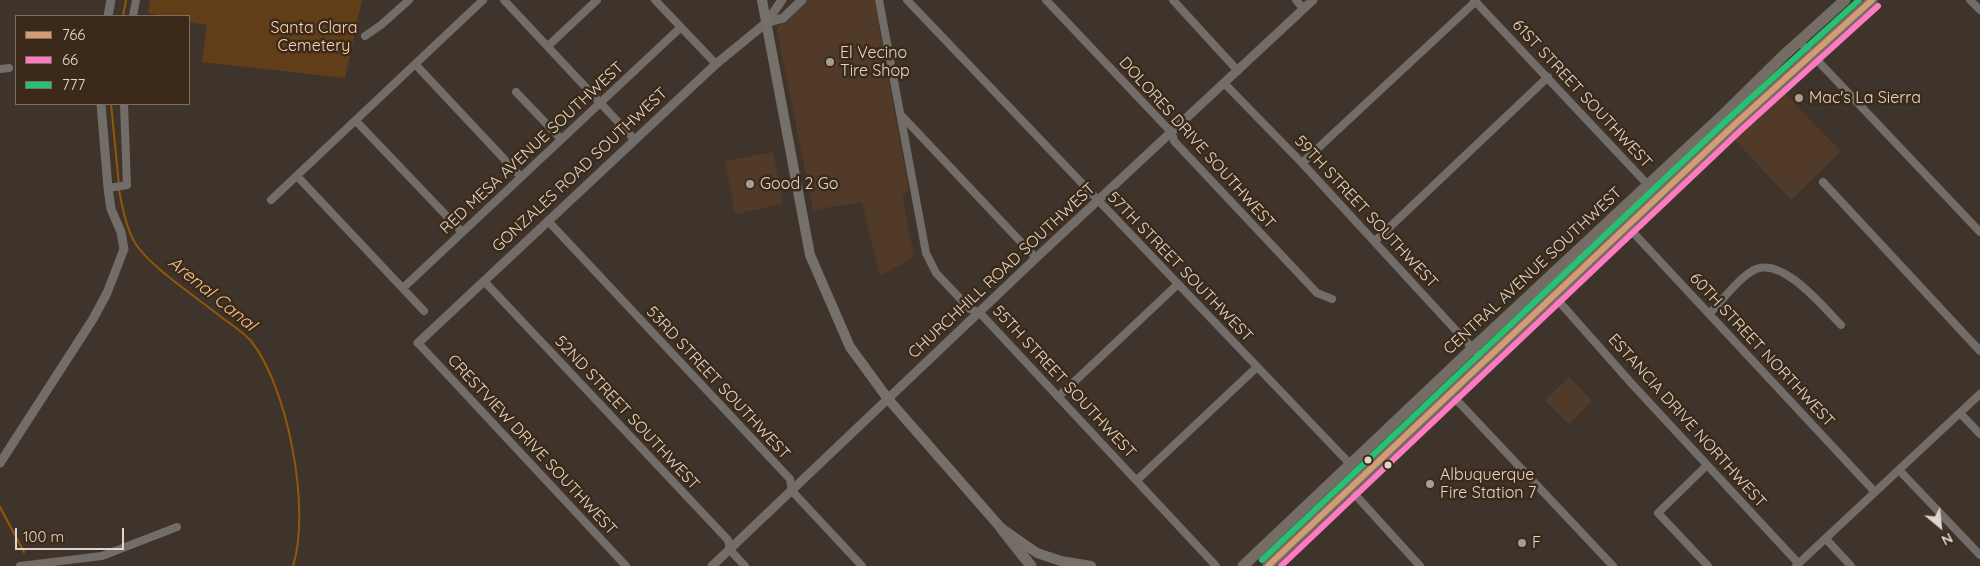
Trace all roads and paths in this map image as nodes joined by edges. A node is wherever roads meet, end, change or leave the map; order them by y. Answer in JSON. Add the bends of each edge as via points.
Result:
{"nodes":[{"id":1,"x":111,"y":0,"type":"edge"},
{"id":2,"x":136,"y":0,"type":"edge"},
{"id":3,"x":410,"y":0,"type":"edge"},
{"id":4,"x":483,"y":0,"type":"edge"},
{"id":5,"x":504,"y":0,"type":"edge"},
{"id":6,"x":597,"y":0,"type":"edge"},
{"id":7,"x":655,"y":0,"type":"edge"},
{"id":8,"x":762,"y":0,"type":"edge"},
{"id":9,"x":782,"y":0,"type":"edge"},
{"id":10,"x":802,"y":0,"type":"edge"},
{"id":11,"x":879,"y":0,"type":"edge"},
{"id":12,"x":907,"y":0,"type":"edge"},
{"id":13,"x":1046,"y":0,"type":"edge"},
{"id":14,"x":1173,"y":0,"type":"edge"},
{"id":15,"x":1296,"y":0,"type":"edge"},
{"id":16,"x":1313,"y":0,"type":"edge"},
{"id":17,"x":1845,"y":0,"type":"edge"},
{"id":18,"x":1872,"y":0,"type":"edge"},
{"id":19,"x":1970,"y":0,"type":"edge"},
{"id":20,"x":1475,"y":1,"type":"edge"},
{"id":21,"x":1304,"y":9,"type":"junction"},
{"id":22,"x":1980,"y":10,"type":"edge"},
{"id":23,"x":108,"y":15,"type":"edge"},
{"id":24,"x":133,"y":15,"type":"edge"},
{"id":25,"x":766,"y":23,"type":"junction"},
{"id":26,"x":680,"y":28,"type":"junction"},
{"id":27,"x":364,"y":36,"type":"dead end"},
{"id":28,"x":1799,"y":41,"type":"junction"},
{"id":29,"x":548,"y":46,"type":"junction"},
{"id":30,"x":1812,"y":55,"type":"junction"},
{"id":31,"x":716,"y":64,"type":"junction"},
{"id":32,"x":416,"y":65,"type":"junction"},
{"id":33,"x":9,"y":68,"type":"dead end"},
{"id":34,"x":0,"y":69,"type":"edge"},
{"id":35,"x":1238,"y":71,"type":"junction"},
{"id":36,"x":1548,"y":77,"type":"junction"},
{"id":37,"x":1224,"y":83,"type":"junction"},
{"id":38,"x":516,"y":92,"type":"dead end"},
{"id":39,"x":600,"y":102,"type":"junction"},
{"id":40,"x":101,"y":105,"type":"edge"},
{"id":41,"x":124,"y":105,"type":"edge"},
{"id":42,"x":901,"y":114,"type":"junction"},
{"id":43,"x":356,"y":121,"type":"junction"},
{"id":44,"x":1172,"y":133,"type":"junction"},
{"id":45,"x":561,"y":139,"type":"junction"},
{"id":46,"x":635,"y":140,"type":"junction"},
{"id":47,"x":1302,"y":163,"type":"junction"},
{"id":48,"x":297,"y":176,"type":"junction"},
{"id":49,"x":521,"y":177,"type":"junction"},
{"id":50,"x":1823,"y":182,"type":"dead end"},
{"id":51,"x":1649,"y":186,"type":"junction"},
{"id":52,"x":109,"y":188,"type":"junction"},
{"id":53,"x":271,"y":200,"type":"dead end"},
{"id":54,"x":1097,"y":202,"type":"junction"},
{"id":55,"x":548,"y":221,"type":"junction"},
{"id":56,"x":1628,"y":227,"type":"junction"},
{"id":57,"x":462,"y":232,"type":"junction"},
{"id":58,"x":1980,"y":232,"type":"edge"},
{"id":59,"x":1375,"y":241,"type":"junction"},
{"id":60,"x":1036,"y":258,"type":"junction"},
{"id":61,"x":484,"y":281,"type":"junction"},
{"id":62,"x":1178,"y":284,"type":"junction"},
{"id":63,"x":403,"y":288,"type":"junction"},
{"id":64,"x":1555,"y":297,"type":"junction"},
{"id":65,"x":1332,"y":299,"type":"dead end"},
{"id":66,"x":424,"y":310,"type":"dead end"},
{"id":67,"x":980,"y":312,"type":"junction"},
{"id":68,"x":1709,"y":314,"type":"junction"},
{"id":69,"x":1841,"y":325,"type":"dead end"},
{"id":70,"x":418,"y":343,"type":"joint"},
{"id":71,"x":1472,"y":348,"type":"junction"},
{"id":72,"x":1980,"y":351,"type":"edge"},
{"id":73,"x":1485,"y":362,"type":"junction"},
{"id":74,"x":1256,"y":367,"type":"junction"},
{"id":75,"x":1451,"y":394,"type":"junction"},
{"id":76,"x":1980,"y":394,"type":"edge"},
{"id":77,"x":1058,"y":397,"type":"junction"},
{"id":78,"x":888,"y":399,"type":"junction"},
{"id":79,"x":1960,"y":413,"type":"junction"},
{"id":80,"x":1980,"y":434,"type":"edge"},
{"id":81,"x":0,"y":463,"type":"edge"},
{"id":82,"x":1351,"y":465,"type":"junction"},
{"id":83,"x":1707,"y":465,"type":"junction"},
{"id":84,"x":1899,"y":470,"type":"junction"},
{"id":85,"x":1137,"y":480,"type":"junction"},
{"id":86,"x":1350,"y":489,"type":"junction"},
{"id":87,"x":792,"y":492,"type":"junction"},
{"id":88,"x":1875,"y":492,"type":"junction"},
{"id":89,"x":177,"y":527,"type":"dead end"},
{"id":90,"x":1002,"y":528,"type":"junction"},
{"id":91,"x":1826,"y":539,"type":"junction"},
{"id":92,"x":730,"y":550,"type":"junction"},
{"id":93,"x":1980,"y":556,"type":"edge"},
{"id":94,"x":1798,"y":565,"type":"edge"},
{"id":95,"x":20,"y":566,"type":"edge"},
{"id":96,"x":626,"y":566,"type":"edge"},
{"id":97,"x":712,"y":566,"type":"edge"},
{"id":98,"x":745,"y":566,"type":"edge"},
{"id":99,"x":862,"y":566,"type":"edge"},
{"id":100,"x":1031,"y":566,"type":"edge"},
{"id":101,"x":1091,"y":566,"type":"edge"},
{"id":102,"x":1216,"y":566,"type":"edge"},
{"id":103,"x":1243,"y":566,"type":"edge"},
{"id":104,"x":1268,"y":566,"type":"edge"},
{"id":105,"x":1420,"y":566,"type":"edge"},
{"id":106,"x":1613,"y":566,"type":"edge"},
{"id":107,"x":1708,"y":566,"type":"edge"},
{"id":108,"x":1851,"y":566,"type":"edge"}],
"edges":[{"from":1,"to":23,"type":"street"},
{"from":2,"to":24,"type":"street"},
{"from":3,"to":27,"type":"street"},
{"from":4,"to":32,"type":"street"},
{"from":5,"to":29,"type":"street"},
{"from":6,"to":29,"type":"street"},
{"from":7,"to":26,"type":"street"},
{"from":8,"to":25,"type":"main road"},
{"from":9,"to":25,"type":"street","name":"GONZALES ROAD SOUTHWEST"},
{"from":10,"to":25,"type":"street","name":"GONZALES ROAD SOUTHWEST","via":[[783,18]]},
{"from":11,"to":42,"type":"street","name":"55TH STREET SOUTHWEST"},
{"from":12,"to":54,"type":"street","name":"57TH STREET SOUTHWEST"},
{"from":13,"to":44,"type":"street","name":"DOLORES DRIVE SOUTHWEST"},
{"from":14,"to":35,"type":"street"},
{"from":15,"to":21,"type":"street"},
{"from":16,"to":21,"type":"street","name":"CHURCHHILL ROAD SOUTHWEST"},
{"from":17,"to":28,"type":"main road","name":"CENTRAL AVENUE SOUTHWEST"},
{"from":18,"to":30,"type":"main road"},
{"from":19,"to":22,"type":"street"},
{"from":20,"to":36,"type":"street","name":"61ST STREET SOUTHWEST"},
{"from":20,"to":47,"type":"street"},
{"from":21,"to":35,"type":"street","name":"CHURCHHILL ROAD SOUTHWEST"},
{"from":25,"to":31,"type":"street","name":"GONZALES ROAD SOUTHWEST"},
{"from":25,"to":78,"type":"main road","via":[[810,255],[850,347]]},
{"from":26,"to":31,"type":"street"},
{"from":26,"to":39,"type":"street","name":"RED MESA AVENUE SOUTHWEST"},
{"from":28,"to":30,"type":"street"},
{"from":28,"to":51,"type":"main road","name":"CENTRAL AVENUE SOUTHWEST"},
{"from":29,"to":39,"type":"street"},
{"from":30,"to":56,"type":"main road"},
{"from":30,"to":58,"type":"street"},
{"from":31,"to":46,"type":"street","name":"GONZALES ROAD SOUTHWEST"},
{"from":32,"to":43,"type":"street"},
{"from":32,"to":49,"type":"street"},
{"from":33,"to":34,"type":"street"},
{"from":35,"to":37,"type":"street","name":"CHURCHHILL ROAD SOUTHWEST"},
{"from":36,"to":51,"type":"street","name":"61ST STREET SOUTHWEST"},
{"from":36,"to":59,"type":"street"},
{"from":37,"to":44,"type":"street","name":"CHURCHHILL ROAD SOUTHWEST"},
{"from":37,"to":47,"type":"street","name":"59TH STREET SOUTHWEST"},
{"from":38,"to":45,"type":"street"},
{"from":39,"to":45,"type":"street","name":"RED MESA AVENUE SOUTHWEST"},
{"from":39,"to":46,"type":"street"},
{"from":40,"to":52,"type":"street"},
{"from":41,"to":52,"type":"street","via":[[127,185]]},
{"from":42,"to":60,"type":"street"},
{"from":42,"to":67,"type":"street","name":"55TH STREET SOUTHWEST","via":[[929,262],[970,309]]},
{"from":43,"to":48,"type":"street"},
{"from":43,"to":57,"type":"street"},
{"from":44,"to":54,"type":"street","name":"CHURCHHILL ROAD SOUTHWEST"},
{"from":44,"to":65,"type":"street","name":"DOLORES DRIVE SOUTHWEST","via":[[1174,140],[1317,293]]},
{"from":45,"to":49,"type":"street","name":"RED MESA AVENUE SOUTHWEST"},
{"from":46,"to":55,"type":"street","name":"GONZALES ROAD SOUTHWEST"},
{"from":47,"to":59,"type":"street","name":"59TH STREET SOUTHWEST"},
{"from":48,"to":53,"type":"street"},
{"from":48,"to":63,"type":"street"},
{"from":49,"to":57,"type":"street","name":"RED MESA AVENUE SOUTHWEST"},
{"from":50,"to":72,"type":"street"},
{"from":51,"to":71,"type":"main road","name":"CENTRAL AVENUE SOUTHWEST"},
{"from":52,"to":81,"type":"street","via":[[111,209],[124,249],[107,293]]},
{"from":54,"to":60,"type":"street","name":"CHURCHHILL ROAD SOUTHWEST"},
{"from":54,"to":62,"type":"street","name":"57TH STREET SOUTHWEST","via":[[1106,206]]},
{"from":55,"to":61,"type":"street","name":"GONZALES ROAD SOUTHWEST"},
{"from":55,"to":87,"type":"street","name":"53RD STREET SOUTHWEST","via":[[790,479]]},
{"from":56,"to":64,"type":"main road"},
{"from":56,"to":68,"type":"street","name":"60TH STREET NORTHWEST"},
{"from":57,"to":63,"type":"street","name":"RED MESA AVENUE SOUTHWEST"},
{"from":59,"to":71,"type":"street","name":"59TH STREET SOUTHWEST"},
{"from":60,"to":67,"type":"street","name":"CHURCHHILL ROAD SOUTHWEST"},
{"from":61,"to":70,"type":"street","name":"GONZALES ROAD SOUTHWEST"},
{"from":61,"to":92,"type":"street","name":"52ND STREET SOUTHWEST","via":[[728,540]]},
{"from":62,"to":74,"type":"street","name":"57TH STREET SOUTHWEST"},
{"from":62,"to":77,"type":"street"},
{"from":63,"to":66,"type":"street"},
{"from":64,"to":73,"type":"main road"},
{"from":64,"to":83,"type":"street","name":"ESTANCIA DRIVE NORTHWEST"},
{"from":67,"to":77,"type":"street","name":"55TH STREET SOUTHWEST"},
{"from":67,"to":78,"type":"street","name":"CHURCHHILL ROAD SOUTHWEST"},
{"from":68,"to":69,"type":"street","via":[[1745,277],[1755,269],[1768,266],[1788,274]]},
{"from":68,"to":88,"type":"street","name":"60TH STREET NORTHWEST"},
{"from":70,"to":96,"type":"street","name":"CRESTVIEW DRIVE SOUTHWEST"},
{"from":71,"to":73,"type":"street","name":"59TH STREET SOUTHWEST"},
{"from":71,"to":82,"type":"main road","name":"CENTRAL AVENUE SOUTHWEST"},
{"from":73,"to":75,"type":"main road"},
{"from":74,"to":82,"type":"street","name":"57TH STREET SOUTHWEST"},
{"from":74,"to":85,"type":"street"},
{"from":75,"to":86,"type":"main road"},
{"from":75,"to":106,"type":"street"},
{"from":76,"to":79,"type":"street"},
{"from":77,"to":85,"type":"street","name":"55TH STREET SOUTHWEST"},
{"from":78,"to":87,"type":"street","name":"CHURCHHILL ROAD SOUTHWEST"},
{"from":78,"to":90,"type":"main road"},
{"from":79,"to":80,"type":"street"},
{"from":79,"to":84,"type":"street"},
{"from":82,"to":103,"type":"main road","name":"CENTRAL AVENUE SOUTHWEST"},
{"from":83,"to":94,"type":"street","name":"ESTANCIA DRIVE NORTHWEST"},
{"from":83,"to":107,"type":"street","via":[[1658,513]]},
{"from":84,"to":88,"type":"street"},
{"from":84,"to":93,"type":"street"},
{"from":85,"to":102,"type":"street","name":"55TH STREET SOUTHWEST"},
{"from":86,"to":104,"type":"main road"},
{"from":86,"to":105,"type":"street"},
{"from":87,"to":92,"type":"street","name":"CHURCHHILL ROAD SOUTHWEST"},
{"from":87,"to":99,"type":"street","name":"53RD STREET SOUTHWEST"},
{"from":88,"to":91,"type":"street"},
{"from":89,"to":95,"type":"street","via":[[102,556]]},
{"from":90,"to":100,"type":"main road"},
{"from":90,"to":101,"type":"main road","via":[[1037,553]]},
{"from":91,"to":94,"type":"street"},
{"from":91,"to":108,"type":"street"},
{"from":92,"to":97,"type":"street","name":"CHURCHHILL ROAD SOUTHWEST"},
{"from":92,"to":98,"type":"street","name":"52ND STREET SOUTHWEST"}]}
